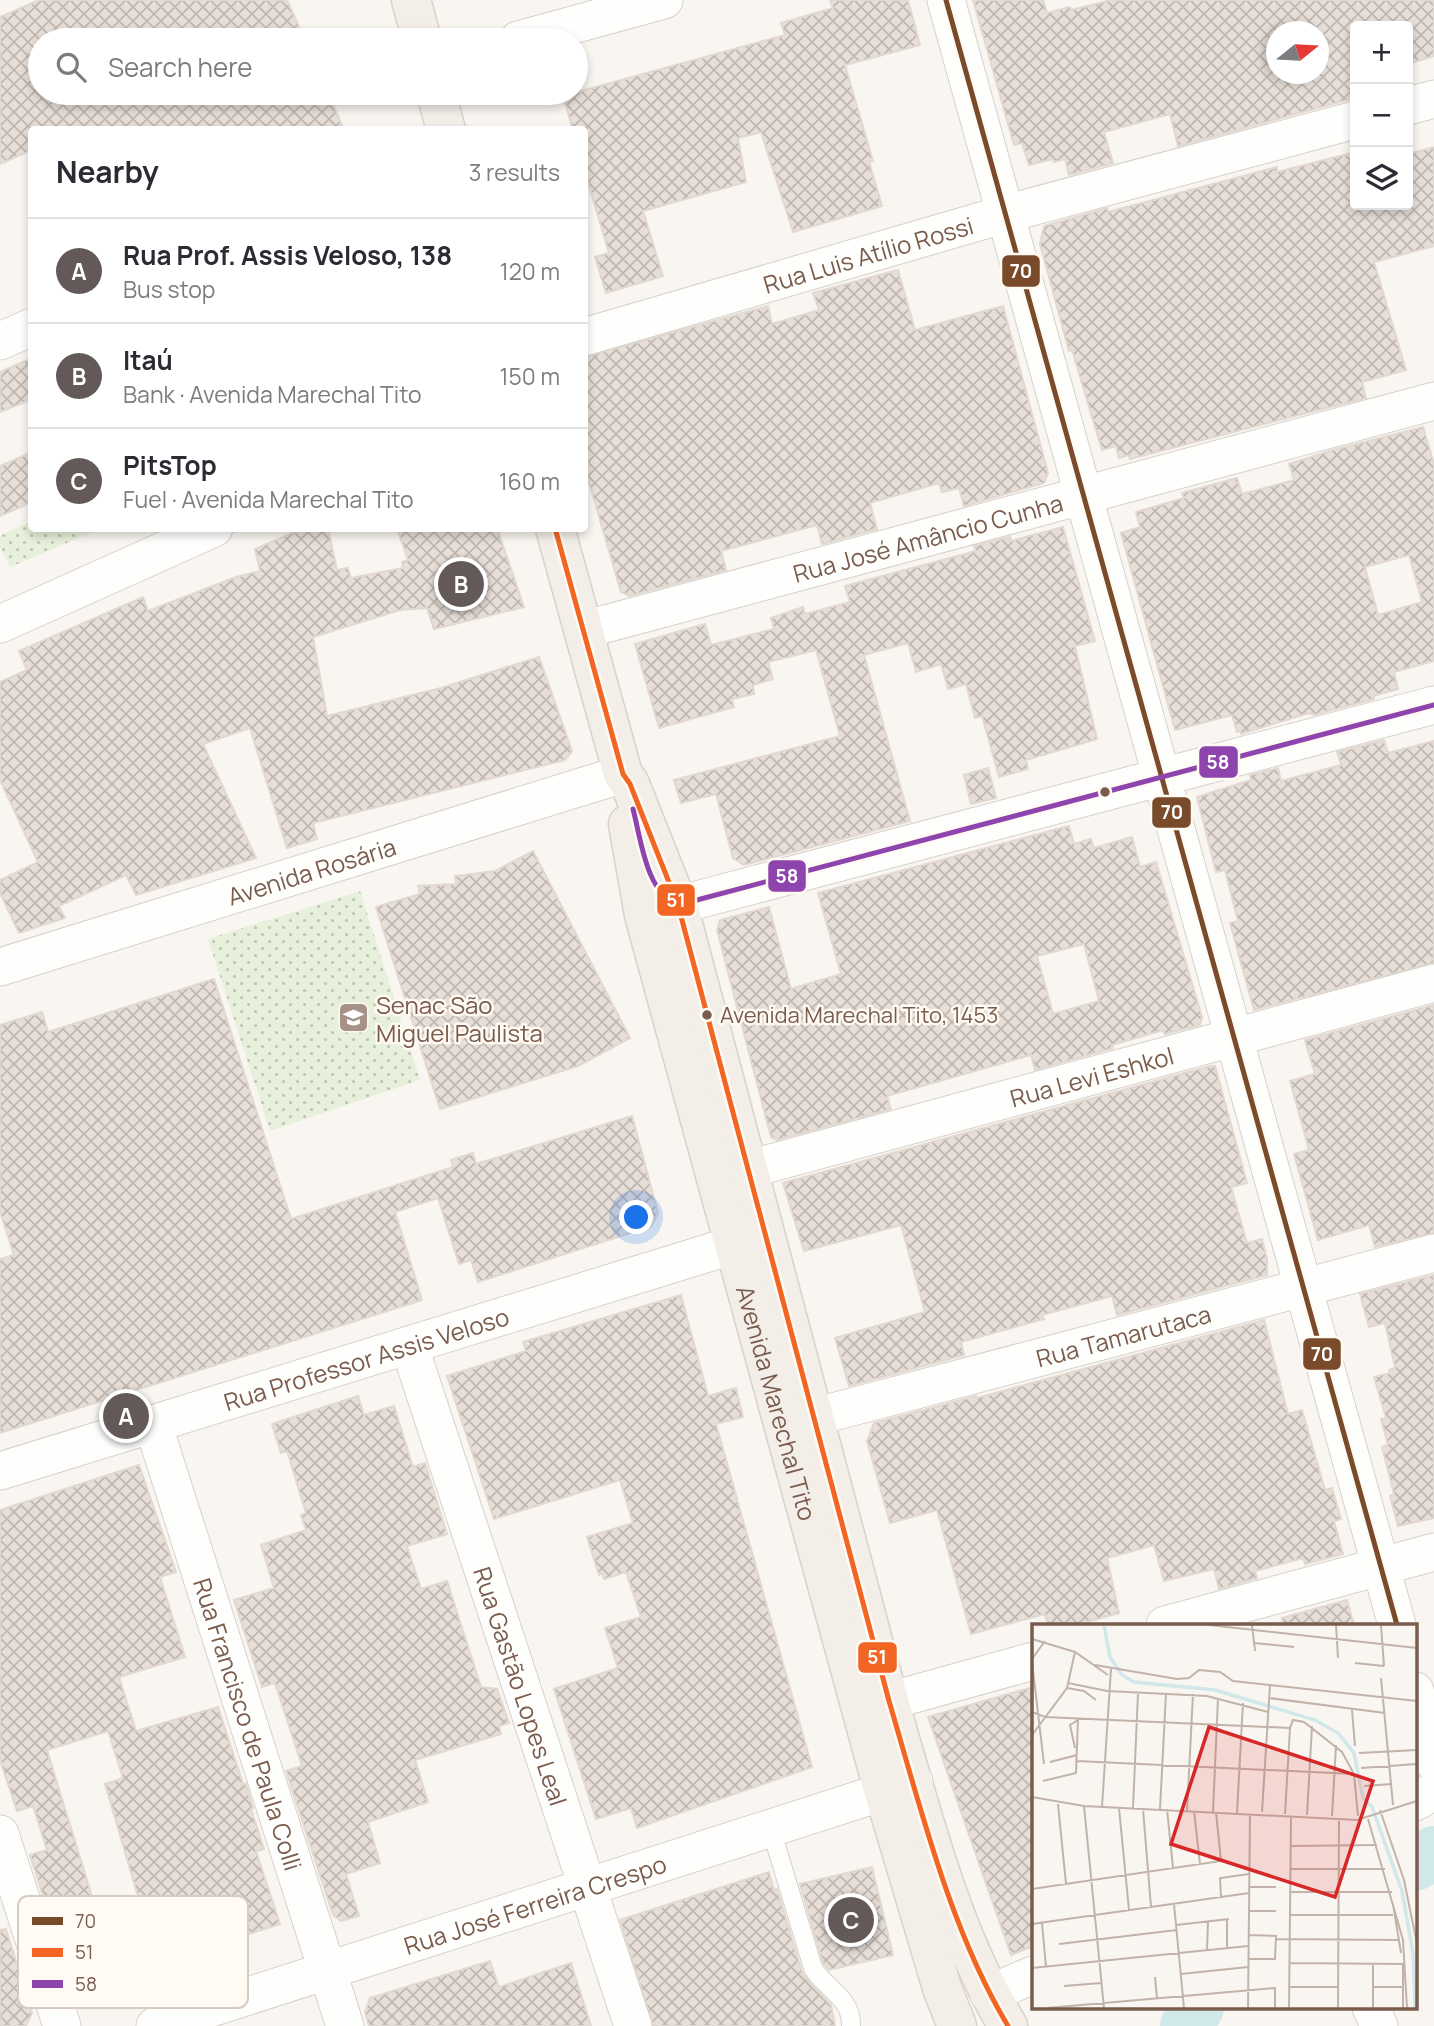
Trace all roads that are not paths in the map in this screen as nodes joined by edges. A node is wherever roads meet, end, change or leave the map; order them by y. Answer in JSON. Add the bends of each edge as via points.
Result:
{"nodes":[{"id":1,"x":411,"y":0,"type":"edge"},
{"id":2,"x":663,"y":0,"type":"edge"},
{"id":3,"x":946,"y":0,"type":"edge"},
{"id":4,"x":419,"y":28,"type":"edge"},
{"id":5,"x":562,"y":28,"type":"edge"},
{"id":6,"x":1434,"y":99,"type":"edge"},
{"id":7,"x":439,"y":105,"type":"edge"},
{"id":8,"x":1413,"y":105,"type":"edge"},
{"id":9,"x":1350,"y":121,"type":"edge"},
{"id":10,"x":445,"y":126,"type":"edge"},
{"id":11,"x":1006,"y":214,"type":"junction"},
{"id":12,"x":28,"y":329,"type":"edge"},
{"id":13,"x":588,"y":336,"type":"edge"},
{"id":14,"x":0,"y":341,"type":"edge"},
{"id":15,"x":1434,"y":401,"type":"edge"},
{"id":16,"x":1083,"y":496,"type":"junction"},
{"id":17,"x":205,"y":532,"type":"edge"},
{"id":18,"x":556,"y":532,"type":"edge"},
{"id":19,"x":0,"y":624,"type":"edge"},
{"id":20,"x":583,"y":630,"type":"junction"},
{"id":21,"x":1434,"y":705,"type":"edge"},
{"id":22,"x":623,"y":774,"type":"junction"},
{"id":23,"x":1160,"y":776,"type":"junction"},
{"id":24,"x":678,"y":905,"type":"junction"},
{"id":25,"x":0,"y":967,"type":"edge"},
{"id":26,"x":1434,"y":983,"type":"edge"},
{"id":27,"x":1233,"y":1038,"type":"junction"},
{"id":28,"x":748,"y":1169,"type":"junction"},
{"id":29,"x":734,"y":1245,"type":"junction"},
{"id":30,"x":1434,"y":1253,"type":"edge"},
{"id":31,"x":1302,"y":1286,"type":"junction"},
{"id":32,"x":791,"y":1328,"type":"junction"},
{"id":33,"x":409,"y":1345,"type":"junction"},
{"id":34,"x":814,"y":1417,"type":"junction"},
{"id":35,"x":153,"y":1424,"type":"junction"},
{"id":36,"x":0,"y":1471,"type":"edge"},
{"id":37,"x":1434,"y":1552,"type":"edge"},
{"id":38,"x":1381,"y":1566,"type":"junction"},
{"id":39,"x":1169,"y":1624,"type":"edge"},
{"id":40,"x":1397,"y":1624,"type":"edge"},
{"id":41,"x":1032,"y":1661,"type":"edge"},
{"id":42,"x":1416,"y":1695,"type":"edge"},
{"id":43,"x":889,"y":1701,"type":"junction"},
{"id":44,"x":1434,"y":1762,"type":"edge"},
{"id":45,"x":899,"y":1788,"type":"junction"},
{"id":46,"x":1434,"y":1791,"type":"edge"},
{"id":47,"x":1416,"y":1801,"type":"edge"},
{"id":48,"x":771,"y":1829,"type":"junction"},
{"id":49,"x":0,"y":1834,"type":"edge"},
{"id":50,"x":587,"y":1888,"type":"junction"},
{"id":51,"x":20,"y":1896,"type":"edge"},
{"id":52,"x":327,"y":1971,"type":"junction"},
{"id":53,"x":1032,"y":1975,"type":"edge"},
{"id":54,"x":942,"y":1988,"type":"junction"},
{"id":55,"x":989,"y":1994,"type":"junction"},
{"id":56,"x":248,"y":1996,"type":"edge"},
{"id":57,"x":56,"y":2008,"type":"edge"},
{"id":58,"x":211,"y":2008,"type":"edge"},
{"id":59,"x":1371,"y":2008,"type":"edge"},
{"id":60,"x":62,"y":2026,"type":"edge"},
{"id":61,"x":155,"y":2026,"type":"edge"},
{"id":62,"x":345,"y":2026,"type":"edge"},
{"id":63,"x":633,"y":2026,"type":"edge"},
{"id":64,"x":850,"y":2026,"type":"edge"},
{"id":65,"x":940,"y":2026,"type":"edge"},
{"id":66,"x":957,"y":2026,"type":"edge"},
{"id":67,"x":1008,"y":2026,"type":"edge"},
{"id":68,"x":1379,"y":2026,"type":"edge"}],
"edges":[{"from":1,"to":4,"type":"main road"},
{"from":2,"to":5,"type":"street"},
{"from":3,"to":11,"type":"street"},
{"from":6,"to":8,"type":"street"},
{"from":7,"to":10,"type":"main road"},
{"from":9,"to":11,"type":"street","name":"Rua Luis Atílio Rossi"},
{"from":11,"to":13,"type":"street","name":"Rua Luis Atílio Rossi"},
{"from":11,"to":16,"type":"street"},
{"from":12,"to":14,"type":"street"},
{"from":15,"to":16,"type":"street","name":"Rua José Amâncio Cunha"},
{"from":16,"to":20,"type":"street","name":"Rua José Amâncio Cunha"},
{"from":16,"to":23,"type":"street"},
{"from":17,"to":19,"type":"street"},
{"from":18,"to":20,"type":"main road","name":"Avenida Marechal Tito"},
{"from":20,"to":22,"type":"main road","name":"Avenida Marechal Tito"},
{"from":21,"to":23,"type":"street"},
{"from":22,"to":24,"type":"main road","via":[[653,883],[661,895]]},
{"from":22,"to":25,"type":"street","name":"Avenida Rosária"},
{"from":22,"to":29,"type":"main road","name":"Avenida Marechal Tito","via":[[621,786],[644,915]]},
{"from":23,"to":24,"type":"street"},
{"from":23,"to":27,"type":"street"},
{"from":24,"to":28,"type":"main road","name":"Avenida Marechal Tito"},
{"from":26,"to":27,"type":"street","name":"Rua Levi Eshkol"},
{"from":27,"to":28,"type":"street","name":"Rua Levi Eshkol"},
{"from":27,"to":31,"type":"street"},
{"from":28,"to":32,"type":"main road","name":"Avenida Marechal Tito"},
{"from":29,"to":32,"type":"main road","via":[[771,1282],[783,1322]]},
{"from":29,"to":33,"type":"street","name":"Rua Professor Assis Veloso"},
{"from":29,"to":45,"type":"main road","name":"Avenida Marechal Tito"},
{"from":30,"to":31,"type":"street","name":"Rua Tamarutaca"},
{"from":31,"to":34,"type":"street","name":"Rua Tamarutaca"},
{"from":31,"to":38,"type":"street"},
{"from":32,"to":34,"type":"main road","name":"Avenida Marechal Tito"},
{"from":33,"to":35,"type":"street","name":"Rua Professor Assis Veloso"},
{"from":33,"to":50,"type":"street","name":"Rua Gastão Lopes Leal"},
{"from":34,"to":43,"type":"main road","name":"Avenida Marechal Tito"},
{"from":35,"to":36,"type":"street","name":"Rua Professor Assis Veloso"},
{"from":35,"to":52,"type":"street","name":"Rua Francisco de Paula Colli"},
{"from":37,"to":38,"type":"street"},
{"from":38,"to":39,"type":"street"},
{"from":38,"to":40,"type":"street"},
{"from":41,"to":43,"type":"street"},
{"from":42,"to":44,"type":"street"},
{"from":43,"to":45,"type":"main road","name":"Avenida Marechal Tito"},
{"from":45,"to":48,"type":"street","name":"Rua José Ferreira Crespo"},
{"from":45,"to":54,"type":"main road","name":"Avenida Marechal Tito"},
{"from":45,"to":55,"type":"main road","name":"Avenida Marechal Tito"},
{"from":46,"to":47,"type":"street"},
{"from":48,"to":50,"type":"street","name":"Rua José Ferreira Crespo"},
{"from":48,"to":64,"type":"lane","via":[[813,1968],[842,1997]]},
{"from":49,"to":51,"type":"street"},
{"from":50,"to":52,"type":"street","name":"Rua José Ferreira Crespo"},
{"from":50,"to":63,"type":"street","name":"Rua Gastão Lopes Leal"},
{"from":52,"to":56,"type":"street","name":"Rua José Ferreira Crespo"},
{"from":52,"to":62,"type":"street","name":"Rua Francisco de Paula Colli"},
{"from":53,"to":55,"type":"street"},
{"from":54,"to":65,"type":"main road"},
{"from":54,"to":66,"type":"main road","name":"Avenida Marechal Tito"},
{"from":55,"to":67,"type":"main road","name":"Avenida Marechal Tito"},
{"from":57,"to":60,"type":"street"},
{"from":58,"to":61,"type":"street","name":"Rua José Ferreira Crespo"},
{"from":59,"to":68,"type":"street"}]}
